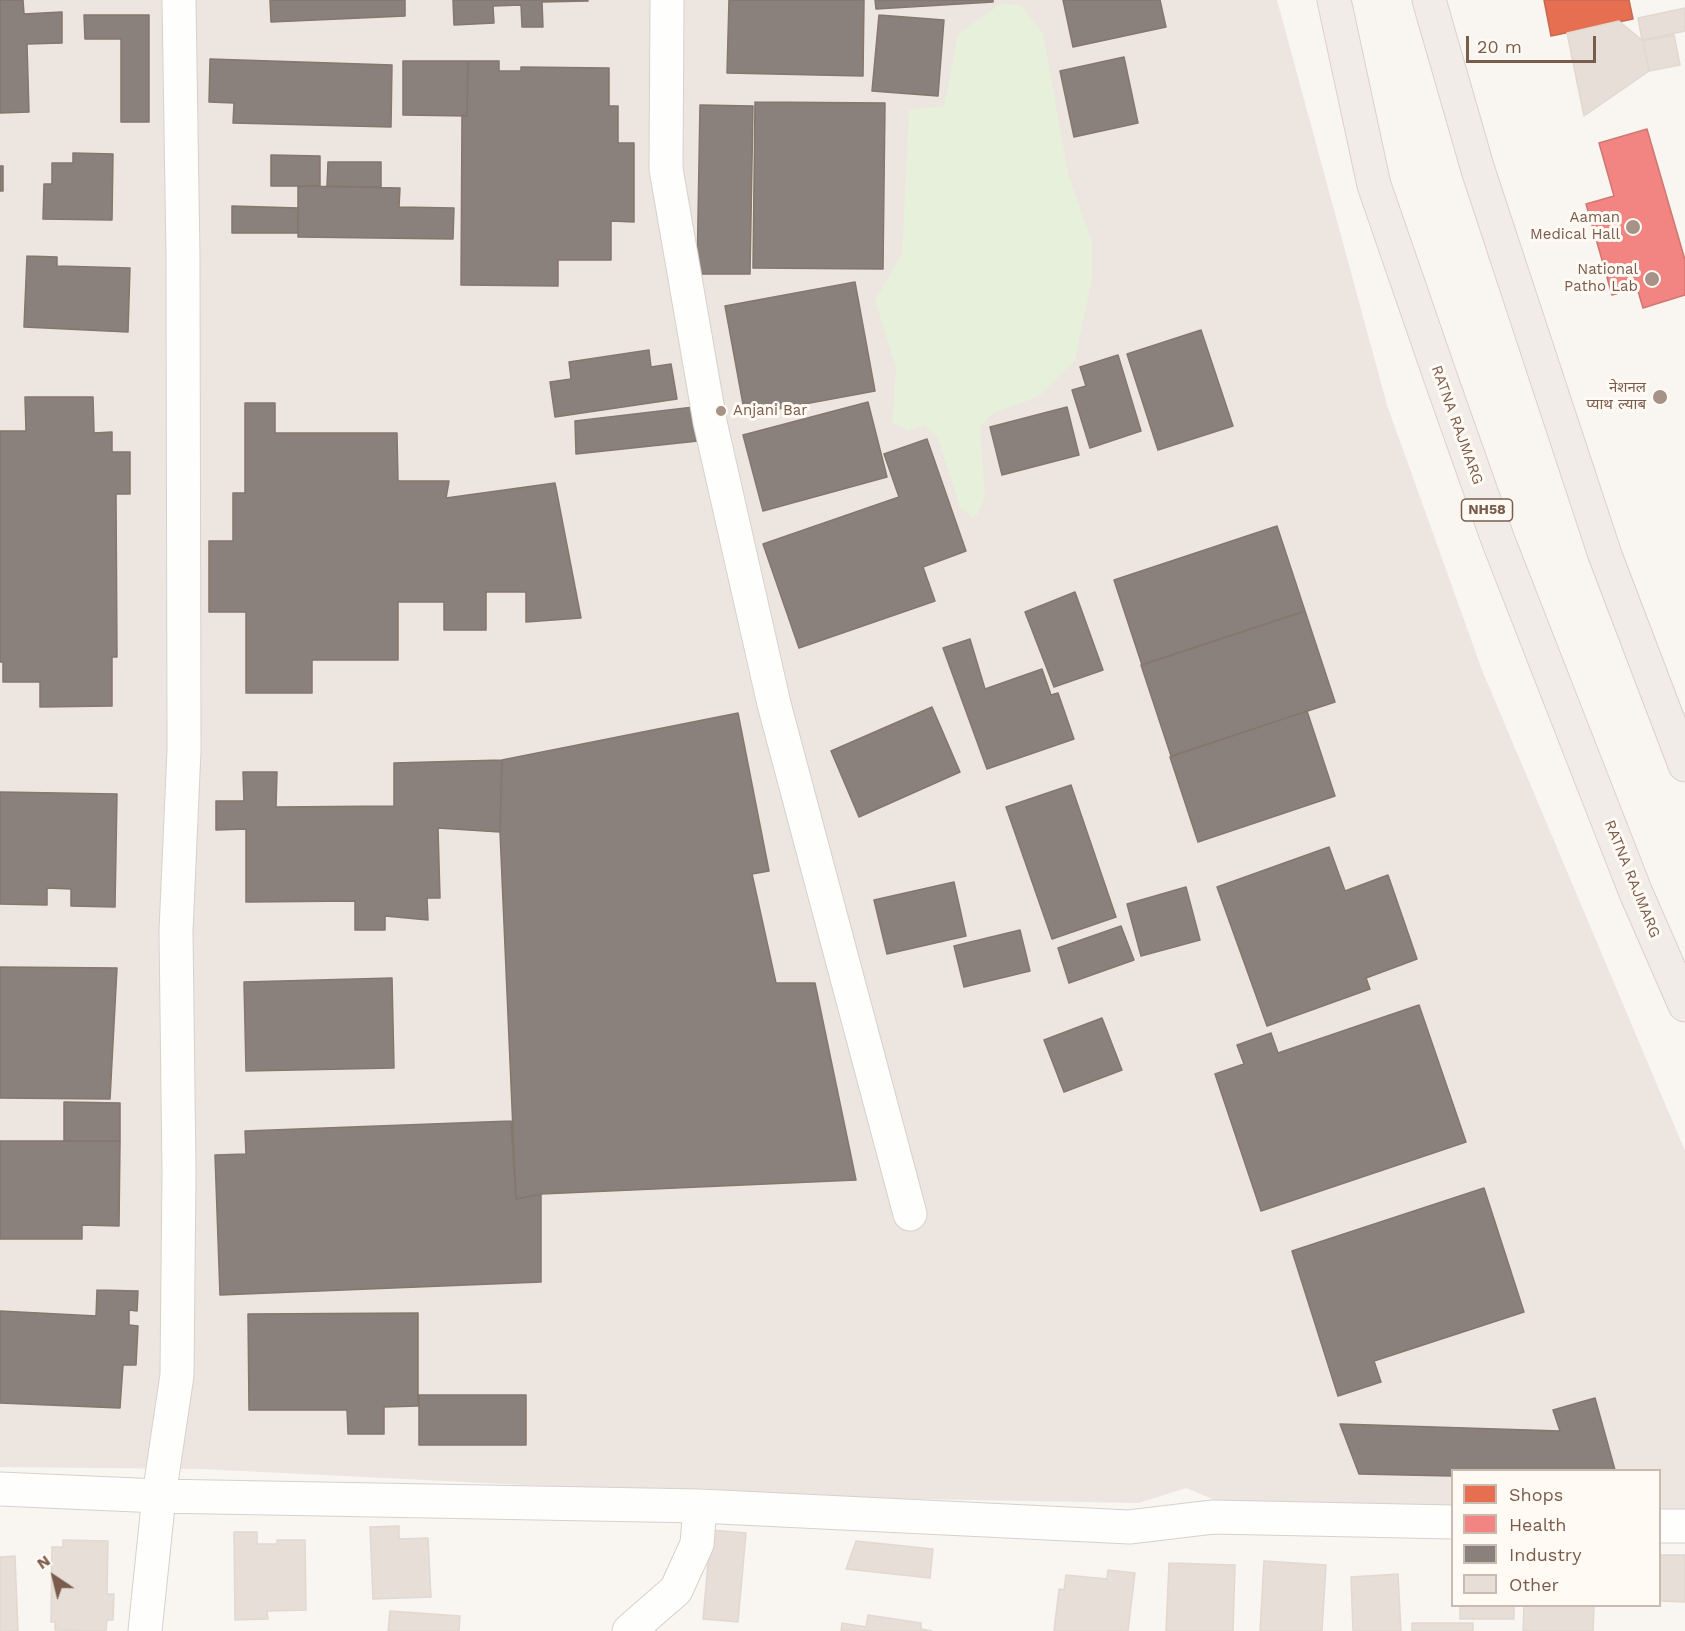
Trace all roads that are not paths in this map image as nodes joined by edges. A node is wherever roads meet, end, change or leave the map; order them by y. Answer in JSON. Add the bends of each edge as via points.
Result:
{"nodes":[{"id":1,"x":179,"y":0,"type":"edge"},
{"id":2,"x":667,"y":0,"type":"edge"},
{"id":3,"x":1334,"y":0,"type":"edge"},
{"id":4,"x":1429,"y":0,"type":"edge"},
{"id":5,"x":1677,"y":728,"type":"edge"},
{"id":6,"x":1685,"y":765,"type":"edge"},
{"id":7,"x":1685,"y":1005,"type":"edge"},
{"id":8,"x":910,"y":1214,"type":"dead end"},
{"id":9,"x":0,"y":1489,"type":"edge"},
{"id":10,"x":159,"y":1496,"type":"junction"},
{"id":11,"x":700,"y":1506,"type":"junction"},
{"id":12,"x":1451,"y":1522,"type":"edge"},
{"id":13,"x":1661,"y":1526,"type":"edge"},
{"id":14,"x":1685,"y":1526,"type":"edge"},
{"id":15,"x":145,"y":1631,"type":"edge"},
{"id":16,"x":629,"y":1631,"type":"edge"}],
"edges":[{"from":1,"to":10,"type":"street","via":[[184,750],[176,931],[177,1375]]},
{"from":2,"to":8,"type":"street","via":[[666,169],[710,422],[774,704]]},
{"from":3,"to":7,"type":"highway","name":"RATNA RAJMARG","number":"NH58","via":[[1374,185],[1440,376],[1498,540],[1636,893]]},
{"from":4,"to":5,"type":"highway","via":[[1482,181],[1605,555]]},
{"from":5,"to":6,"type":"highway"},
{"from":9,"to":10,"type":"street"},
{"from":10,"to":11,"type":"street"},
{"from":10,"to":15,"type":"street"},
{"from":11,"to":12,"type":"street","via":[[1129,1527],[1213,1517]]},
{"from":11,"to":16,"type":"street","via":[[697,1544],[676,1590]]},
{"from":13,"to":14,"type":"street"}]}
